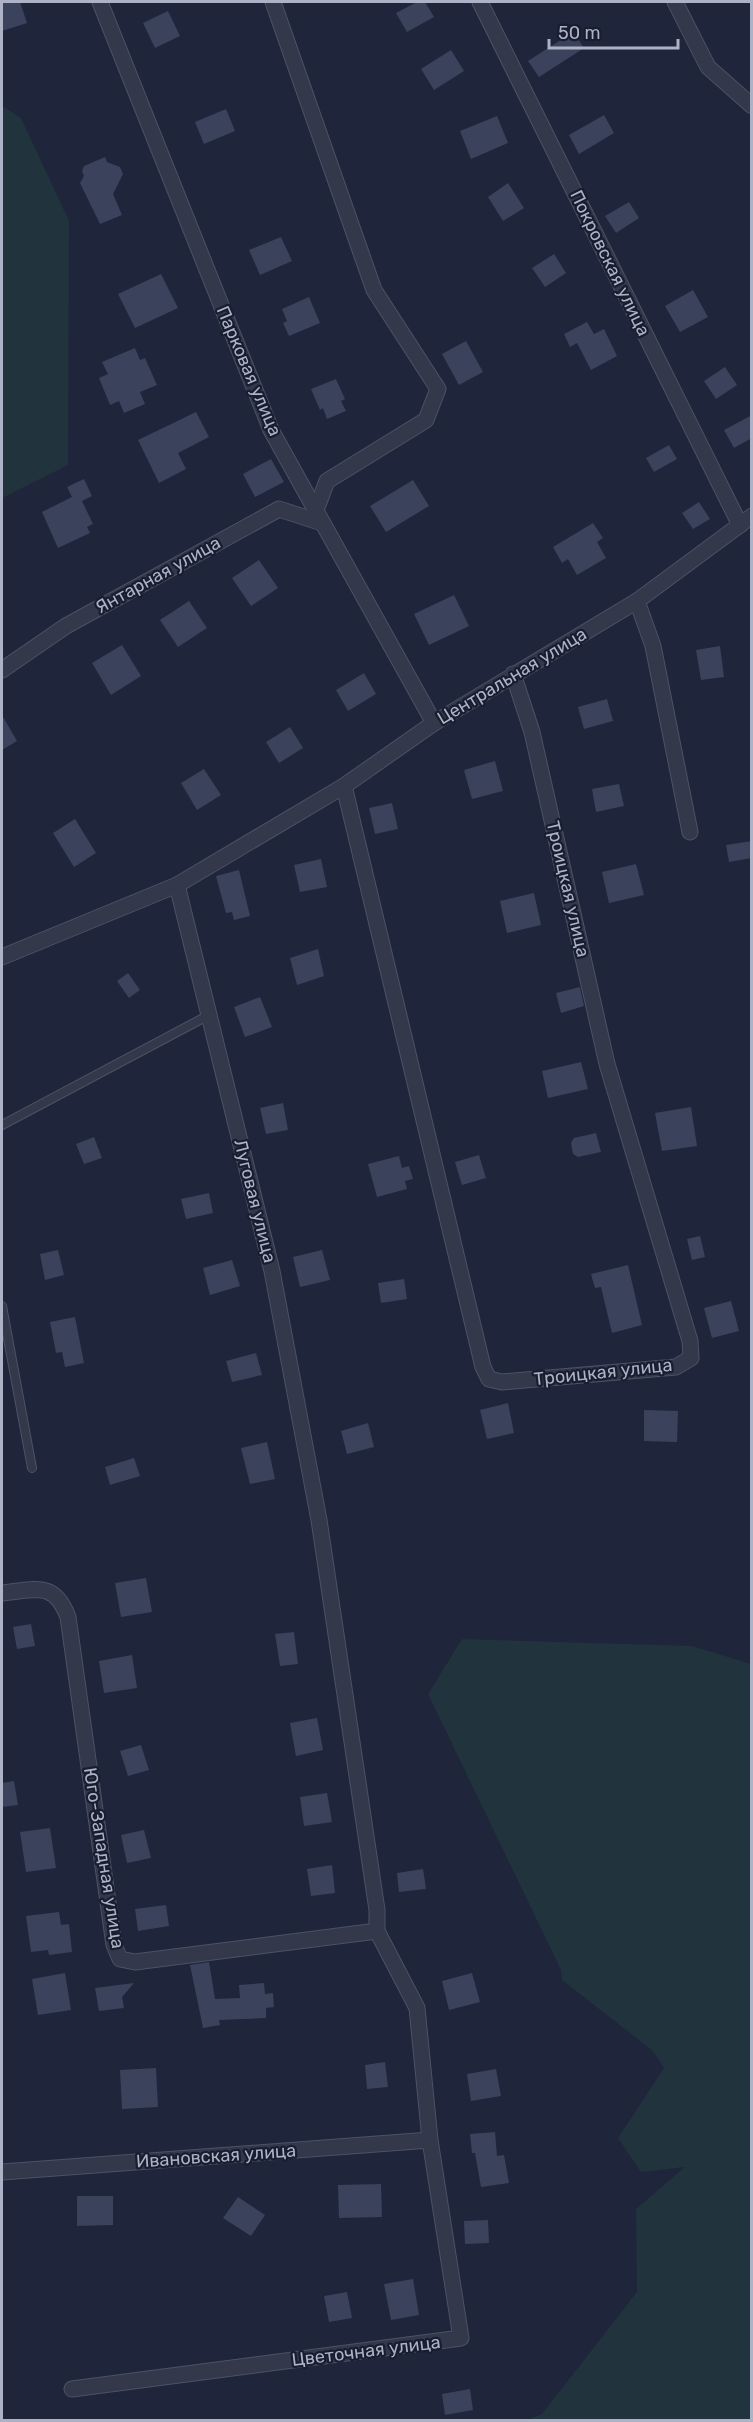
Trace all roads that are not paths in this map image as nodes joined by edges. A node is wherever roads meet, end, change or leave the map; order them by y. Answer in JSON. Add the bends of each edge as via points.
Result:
{"nodes":[{"id":1,"x":100,"y":2,"type":"edge"},
{"id":2,"x":273,"y":2,"type":"edge"},
{"id":3,"x":480,"y":2,"type":"edge"},
{"id":4,"x":675,"y":2,"type":"edge"},
{"id":5,"x":752,"y":106,"type":"edge"},
{"id":6,"x":319,"y":517,"type":"junction"},
{"id":7,"x":746,"y":521,"type":"edge"},
{"id":8,"x":637,"y":601,"type":"junction"},
{"id":9,"x":2,"y":670,"type":"edge"},
{"id":10,"x":513,"y":674,"type":"junction"},
{"id":11,"x":434,"y":723,"type":"junction"},
{"id":12,"x":344,"y":786,"type":"junction"},
{"id":13,"x":690,"y":832,"type":"dead end"},
{"id":14,"x":177,"y":885,"type":"junction"},
{"id":15,"x":2,"y":957,"type":"edge"},
{"id":16,"x":209,"y":1015,"type":"junction"},
{"id":17,"x":2,"y":1125,"type":"edge"},
{"id":18,"x":2,"y":1306,"type":"edge"},
{"id":19,"x":32,"y":1468,"type":"dead end"},
{"id":20,"x":2,"y":1593,"type":"edge"},
{"id":21,"x":378,"y":1931,"type":"junction"},
{"id":22,"x":430,"y":2140,"type":"junction"},
{"id":23,"x":2,"y":2172,"type":"edge"},
{"id":24,"x":72,"y":2390,"type":"dead end"}],
"edges":[{"from":1,"to":6,"type":"street","name":"Парковая улица","via":[[271,430]]},
{"from":2,"to":6,"type":"street","via":[[374,290],[438,389],[426,420],[327,481]]},
{"from":3,"to":7,"type":"street","name":"Покровская улица"},
{"from":4,"to":5,"type":"street","via":[[708,67]]},
{"from":6,"to":9,"type":"street","name":"Янтарная улица","via":[[279,509],[66,626]]},
{"from":6,"to":11,"type":"street","name":"Парковая улица"},
{"from":7,"to":8,"type":"street","name":"Центральная улица"},
{"from":8,"to":10,"type":"street","name":"Центральная улица"},
{"from":8,"to":13,"type":"street","via":[[653,646]]},
{"from":10,"to":11,"type":"street","name":"Центральная улица"},
{"from":10,"to":12,"type":"street","name":"Троицкая улица","via":[[532,732],[608,1064],[690,1341],[691,1358],[676,1367],[502,1382],[489,1379]]},
{"from":11,"to":12,"type":"street","name":"Центральная улица"},
{"from":12,"to":14,"type":"street","name":"Центральная улица"},
{"from":14,"to":15,"type":"street","name":"Центральная улица"},
{"from":14,"to":16,"type":"street","name":"Луговая улица"},
{"from":16,"to":17,"type":"lane"},
{"from":16,"to":21,"type":"street","name":"Луговая улица","via":[[272,1271],[319,1521]]},
{"from":18,"to":19,"type":"lane"},
{"from":20,"to":21,"type":"street","name":"Юго-Западная улица","via":[[53,1592],[68,1617],[114,1945],[120,1959],[135,1962]]},
{"from":21,"to":22,"type":"street","via":[[417,2008]]},
{"from":22,"to":23,"type":"street","name":"Ивановская улица"},
{"from":22,"to":24,"type":"street","name":"Цветочная улица","via":[[462,2338]]}]}
